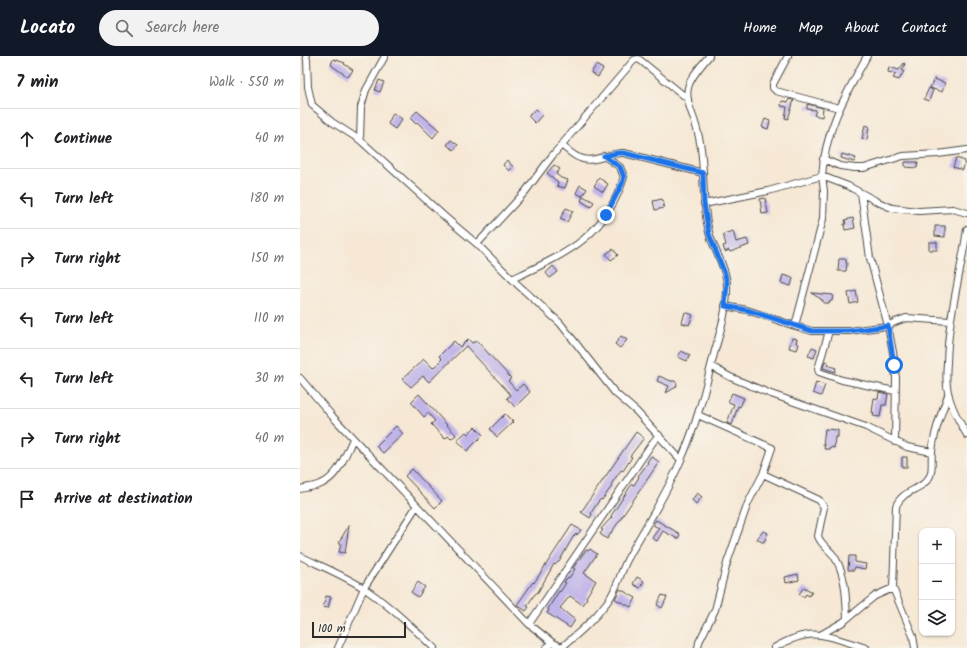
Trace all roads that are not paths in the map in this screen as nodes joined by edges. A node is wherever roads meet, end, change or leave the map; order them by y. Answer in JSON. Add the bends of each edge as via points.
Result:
{"nodes":[{"id":1,"x":306,"y":56,"type":"edge"},
{"id":2,"x":385,"y":56,"type":"edge"},
{"id":3,"x":709,"y":56,"type":"edge"},
{"id":4,"x":788,"y":56,"type":"edge"},
{"id":5,"x":867,"y":56,"type":"edge"},
{"id":6,"x":688,"y":99,"type":"junction"},
{"id":7,"x":840,"y":108,"type":"junction"},
{"id":8,"x":360,"y":140,"type":"junction"},
{"id":9,"x":561,"y":145,"type":"junction"},
{"id":10,"x":967,"y":150,"type":"edge"},
{"id":11,"x":604,"y":156,"type":"junction"},
{"id":12,"x":823,"y":159,"type":"junction"},
{"id":13,"x":703,"y":173,"type":"junction"},
{"id":14,"x":822,"y":176,"type":"junction"},
{"id":15,"x":860,"y":193,"type":"junction"},
{"id":16,"x":704,"y":204,"type":"junction"},
{"id":17,"x":967,"y":213,"type":"edge"},
{"id":18,"x":967,"y":232,"type":"edge"},
{"id":19,"x":477,"y":244,"type":"junction"},
{"id":20,"x":512,"y":279,"type":"junction"},
{"id":21,"x":725,"y":306,"type":"junction"},
{"id":22,"x":950,"y":321,"type":"junction"},
{"id":23,"x":795,"y":326,"type":"junction"},
{"id":24,"x":888,"y":326,"type":"junction"},
{"id":25,"x":829,"y":331,"type":"junction"},
{"id":26,"x":711,"y":366,"type":"junction"},
{"id":27,"x":300,"y":378,"type":"edge"},
{"id":28,"x":895,"y":390,"type":"junction"},
{"id":29,"x":948,"y":395,"type":"junction"},
{"id":30,"x":698,"y":415,"type":"junction"},
{"id":31,"x":660,"y":435,"type":"junction"},
{"id":32,"x":967,"y":436,"type":"edge"},
{"id":33,"x":353,"y":439,"type":"junction"},
{"id":34,"x":895,"y":442,"type":"junction"},
{"id":35,"x":932,"y":452,"type":"junction"},
{"id":36,"x":681,"y":460,"type":"junction"},
{"id":37,"x":763,"y":474,"type":"junction"},
{"id":38,"x":300,"y":489,"type":"edge"},
{"id":39,"x":416,"y":506,"type":"junction"},
{"id":40,"x":300,"y":556,"type":"edge"},
{"id":41,"x":364,"y":588,"type":"junction"},
{"id":42,"x":894,"y":588,"type":"junction"},
{"id":43,"x":846,"y":618,"type":"junction"},
{"id":44,"x":529,"y":624,"type":"junction"},
{"id":45,"x":822,"y":634,"type":"junction"},
{"id":46,"x":553,"y":643,"type":"junction"},
{"id":47,"x":564,"y":647,"type":"edge"},
{"id":48,"x":338,"y":648,"type":"edge"},
{"id":49,"x":434,"y":648,"type":"edge"},
{"id":50,"x":546,"y":648,"type":"edge"},
{"id":51,"x":698,"y":648,"type":"edge"},
{"id":52,"x":774,"y":648,"type":"edge"},
{"id":53,"x":866,"y":648,"type":"edge"},
{"id":54,"x":915,"y":648,"type":"edge"}],
"edges":[{"from":1,"to":8,"type":"street","via":[[312,105]]},
{"from":2,"to":8,"type":"street","via":[[366,90]]},
{"from":3,"to":6,"type":"street","via":[[688,84]]},
{"from":4,"to":7,"type":"street","via":[[773,88],[776,91]]},
{"from":5,"to":7,"type":"street"},
{"from":6,"to":9,"type":"street","via":[[640,60],[634,60]]},
{"from":6,"to":13,"type":"street","via":[[699,134]]},
{"from":7,"to":12,"type":"street"},
{"from":8,"to":19,"type":"street"},
{"from":9,"to":11,"type":"street","via":[[580,159]]},
{"from":9,"to":19,"type":"street","via":[[525,192]]},
{"from":10,"to":12,"type":"street","via":[[903,156],[864,168],[840,166]]},
{"from":11,"to":13,"type":"street","via":[[624,153]]},
{"from":11,"to":20,"type":"street","via":[[620,167],[624,177],[601,223],[566,252]]},
{"from":12,"to":14,"type":"street"},
{"from":13,"to":16,"type":"street"},
{"from":14,"to":15,"type":"street"},
{"from":14,"to":16,"type":"street","via":[[768,191]]},
{"from":14,"to":23,"type":"street","via":[[823,219]]},
{"from":15,"to":17,"type":"street","via":[[892,208],[919,211],[953,209]]},
{"from":15,"to":24,"type":"street","via":[[870,258]]},
{"from":16,"to":21,"type":"street","via":[[709,234],[727,283]]},
{"from":18,"to":22,"type":"street"},
{"from":19,"to":20,"type":"street"},
{"from":20,"to":31,"type":"street","via":[[560,324],[615,393]]},
{"from":21,"to":23,"type":"street","via":[[747,310]]},
{"from":21,"to":26,"type":"street"},
{"from":22,"to":24,"type":"street","via":[[906,318]]},
{"from":22,"to":29,"type":"street","via":[[947,354]]},
{"from":23,"to":25,"type":"street","via":[[812,331]]},
{"from":24,"to":25,"type":"street"},
{"from":24,"to":28,"type":"street"},
{"from":25,"to":28,"type":"street","via":[[819,372]]},
{"from":26,"to":30,"type":"street"},
{"from":26,"to":34,"type":"street","via":[[751,386],[866,427]]},
{"from":27,"to":33,"type":"street"},
{"from":28,"to":34,"type":"street"},
{"from":29,"to":32,"type":"street"},
{"from":29,"to":35,"type":"street","via":[[938,421]]},
{"from":30,"to":36,"type":"street"},
{"from":30,"to":37,"type":"street","via":[[771,447]]},
{"from":31,"to":36,"type":"street"},
{"from":31,"to":44,"type":"street"},
{"from":33,"to":38,"type":"street","via":[[332,476],[319,485]]},
{"from":33,"to":39,"type":"street"},
{"from":34,"to":35,"type":"street"},
{"from":35,"to":42,"type":"street","via":[[930,476],[923,484],[902,496],[896,506]]},
{"from":36,"to":47,"type":"street","via":[[609,600],[591,622]]},
{"from":37,"to":43,"type":"street","via":[[819,500],[824,507],[818,536],[834,555],[842,573],[846,593]]},
{"from":37,"to":51,"type":"street","via":[[748,503],[727,563],[715,610]]},
{"from":39,"to":41,"type":"street"},
{"from":39,"to":44,"type":"street"},
{"from":40,"to":41,"type":"street"},
{"from":41,"to":48,"type":"street"},
{"from":41,"to":49,"type":"street"},
{"from":42,"to":43,"type":"street","via":[[874,596]]},
{"from":42,"to":54,"type":"street","via":[[913,636]]},
{"from":43,"to":45,"type":"street"},
{"from":44,"to":46,"type":"street"},
{"from":45,"to":52,"type":"street","via":[[799,636]]},
{"from":45,"to":53,"type":"street"},
{"from":46,"to":47,"type":"street"},
{"from":46,"to":50,"type":"street"}]}
